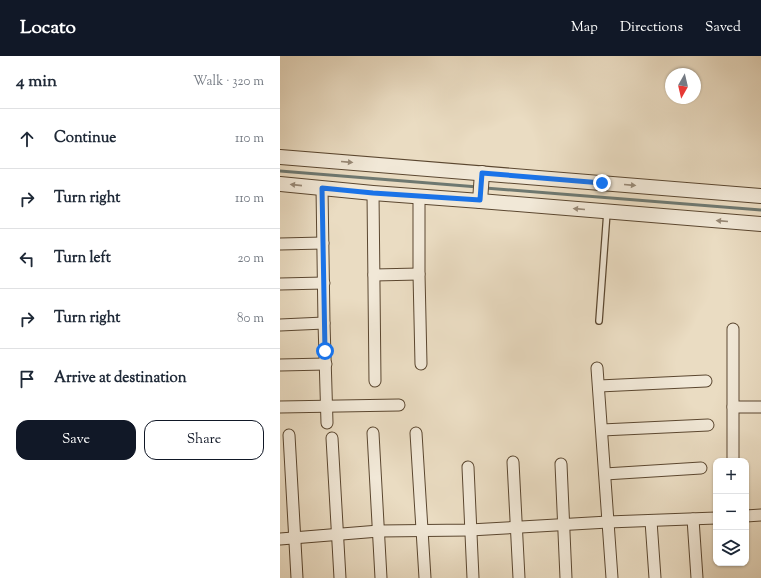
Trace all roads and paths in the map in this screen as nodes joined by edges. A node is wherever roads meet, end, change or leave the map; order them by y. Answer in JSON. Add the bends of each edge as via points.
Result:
{"nodes":[{"id":1,"x":280,"y":157,"type":"edge"},
{"id":2,"x":280,"y":184,"type":"edge"},
{"id":3,"x":481,"y":187,"type":"junction"},
{"id":4,"x":322,"y":188,"type":"junction"},
{"id":5,"x":373,"y":193,"type":"junction"},
{"id":6,"x":761,"y":196,"type":"edge"},
{"id":7,"x":419,"y":197,"type":"junction"},
{"id":8,"x":607,"y":211,"type":"junction"},
{"id":9,"x":761,"y":224,"type":"edge"},
{"id":10,"x":323,"y":243,"type":"junction"},
{"id":11,"x":280,"y":244,"type":"edge"},
{"id":12,"x":419,"y":274,"type":"junction"},
{"id":13,"x":374,"y":275,"type":"junction"},
{"id":14,"x":324,"y":283,"type":"junction"},
{"id":15,"x":280,"y":284,"type":"edge"},
{"id":16,"x":599,"y":322,"type":"dead end"},
{"id":17,"x":324,"y":323,"type":"junction"},
{"id":18,"x":280,"y":325,"type":"edge"},
{"id":19,"x":733,"y":329,"type":"dead end"},
{"id":20,"x":326,"y":364,"type":"junction"},
{"id":21,"x":421,"y":364,"type":"dead end"},
{"id":22,"x":280,"y":365,"type":"edge"},
{"id":23,"x":598,"y":368,"type":"dead end"},
{"id":24,"x":706,"y":381,"type":"dead end"},
{"id":25,"x":375,"y":382,"type":"dead end"},
{"id":26,"x":599,"y":386,"type":"junction"},
{"id":27,"x":399,"y":405,"type":"dead end"},
{"id":28,"x":326,"y":406,"type":"junction"},
{"id":29,"x":280,"y":407,"type":"edge"},
{"id":30,"x":733,"y":407,"type":"junction"},
{"id":31,"x":761,"y":407,"type":"edge"},
{"id":32,"x":327,"y":423,"type":"dead end"},
{"id":33,"x":708,"y":425,"type":"dead end"},
{"id":34,"x":602,"y":430,"type":"junction"},
{"id":35,"x":374,"y":433,"type":"dead end"},
{"id":36,"x":416,"y":433,"type":"dead end"},
{"id":37,"x":289,"y":435,"type":"dead end"},
{"id":38,"x":332,"y":438,"type":"dead end"},
{"id":39,"x":733,"y":458,"type":"edge"},
{"id":40,"x":513,"y":462,"type":"dead end"},
{"id":41,"x":561,"y":464,"type":"dead end"},
{"id":42,"x":468,"y":467,"type":"dead end"},
{"id":43,"x":701,"y":468,"type":"dead end"},
{"id":44,"x":605,"y":474,"type":"junction"},
{"id":45,"x":761,"y":515,"type":"edge"},
{"id":46,"x":749,"y":516,"type":"edge"},
{"id":47,"x":713,"y":518,"type":"edge"},
{"id":48,"x":693,"y":519,"type":"junction"},
{"id":49,"x":651,"y":521,"type":"junction"},
{"id":50,"x":608,"y":522,"type":"junction"},
{"id":51,"x":564,"y":524,"type":"junction"},
{"id":52,"x":517,"y":528,"type":"junction"},
{"id":53,"x":470,"y":530,"type":"junction"},
{"id":54,"x":379,"y":531,"type":"junction"},
{"id":55,"x":422,"y":531,"type":"junction"},
{"id":56,"x":337,"y":534,"type":"junction"},
{"id":57,"x":295,"y":538,"type":"junction"},
{"id":58,"x":280,"y":539,"type":"edge"},
{"id":59,"x":297,"y":578,"type":"edge"},
{"id":60,"x":340,"y":578,"type":"edge"},
{"id":61,"x":382,"y":578,"type":"edge"},
{"id":62,"x":425,"y":578,"type":"edge"},
{"id":63,"x":472,"y":578,"type":"edge"},
{"id":64,"x":519,"y":578,"type":"edge"},
{"id":65,"x":566,"y":578,"type":"edge"},
{"id":66,"x":612,"y":578,"type":"edge"},
{"id":67,"x":655,"y":578,"type":"edge"},
{"id":68,"x":697,"y":578,"type":"edge"}],
"edges":[{"from":1,"to":3,"type":"street","one_way":true},
{"from":4,"to":2,"type":"street","one_way":true},
{"from":3,"to":6,"type":"street","one_way":true},
{"from":3,"to":7,"type":"street"},
{"from":8,"to":3,"type":"street","one_way":true},
{"from":4,"to":5,"type":"street"},
{"from":4,"to":10,"type":"street"},
{"from":5,"to":7,"type":"street"},
{"from":5,"to":13,"type":"street"},
{"from":7,"to":12,"type":"street"},
{"from":9,"to":8,"type":"street","one_way":true},
{"from":8,"to":16,"type":"lane"},
{"from":10,"to":11,"type":"street"},
{"from":10,"to":14,"type":"street"},
{"from":12,"to":13,"type":"street"},
{"from":12,"to":21,"type":"street"},
{"from":13,"to":25,"type":"street"},
{"from":14,"to":15,"type":"street"},
{"from":14,"to":17,"type":"street"},
{"from":17,"to":18,"type":"street"},
{"from":17,"to":20,"type":"street"},
{"from":19,"to":30,"type":"street"},
{"from":20,"to":22,"type":"street"},
{"from":20,"to":28,"type":"street"},
{"from":23,"to":26,"type":"street"},
{"from":24,"to":26,"type":"street"},
{"from":26,"to":34,"type":"street"},
{"from":27,"to":28,"type":"street"},
{"from":28,"to":29,"type":"street"},
{"from":28,"to":32,"type":"street"},
{"from":30,"to":31,"type":"street"},
{"from":30,"to":39,"type":"street"},
{"from":33,"to":34,"type":"street"},
{"from":34,"to":44,"type":"street"},
{"from":35,"to":54,"type":"street"},
{"from":36,"to":55,"type":"street"},
{"from":37,"to":57,"type":"street"},
{"from":38,"to":56,"type":"street"},
{"from":40,"to":52,"type":"street"},
{"from":41,"to":51,"type":"street"},
{"from":42,"to":53,"type":"street"},
{"from":43,"to":44,"type":"street"},
{"from":44,"to":50,"type":"street"},
{"from":45,"to":46,"type":"street"},
{"from":47,"to":48,"type":"street"},
{"from":48,"to":49,"type":"street"},
{"from":48,"to":68,"type":"street"},
{"from":49,"to":50,"type":"street"},
{"from":49,"to":67,"type":"street"},
{"from":50,"to":51,"type":"street"},
{"from":50,"to":66,"type":"street"},
{"from":51,"to":52,"type":"street"},
{"from":51,"to":65,"type":"street"},
{"from":52,"to":53,"type":"street"},
{"from":52,"to":64,"type":"street"},
{"from":53,"to":55,"type":"street"},
{"from":53,"to":63,"type":"street"},
{"from":54,"to":55,"type":"street"},
{"from":54,"to":56,"type":"street"},
{"from":54,"to":61,"type":"street"},
{"from":55,"to":62,"type":"street"},
{"from":56,"to":57,"type":"street"},
{"from":56,"to":60,"type":"street"},
{"from":57,"to":58,"type":"street"},
{"from":57,"to":59,"type":"street"}]}
